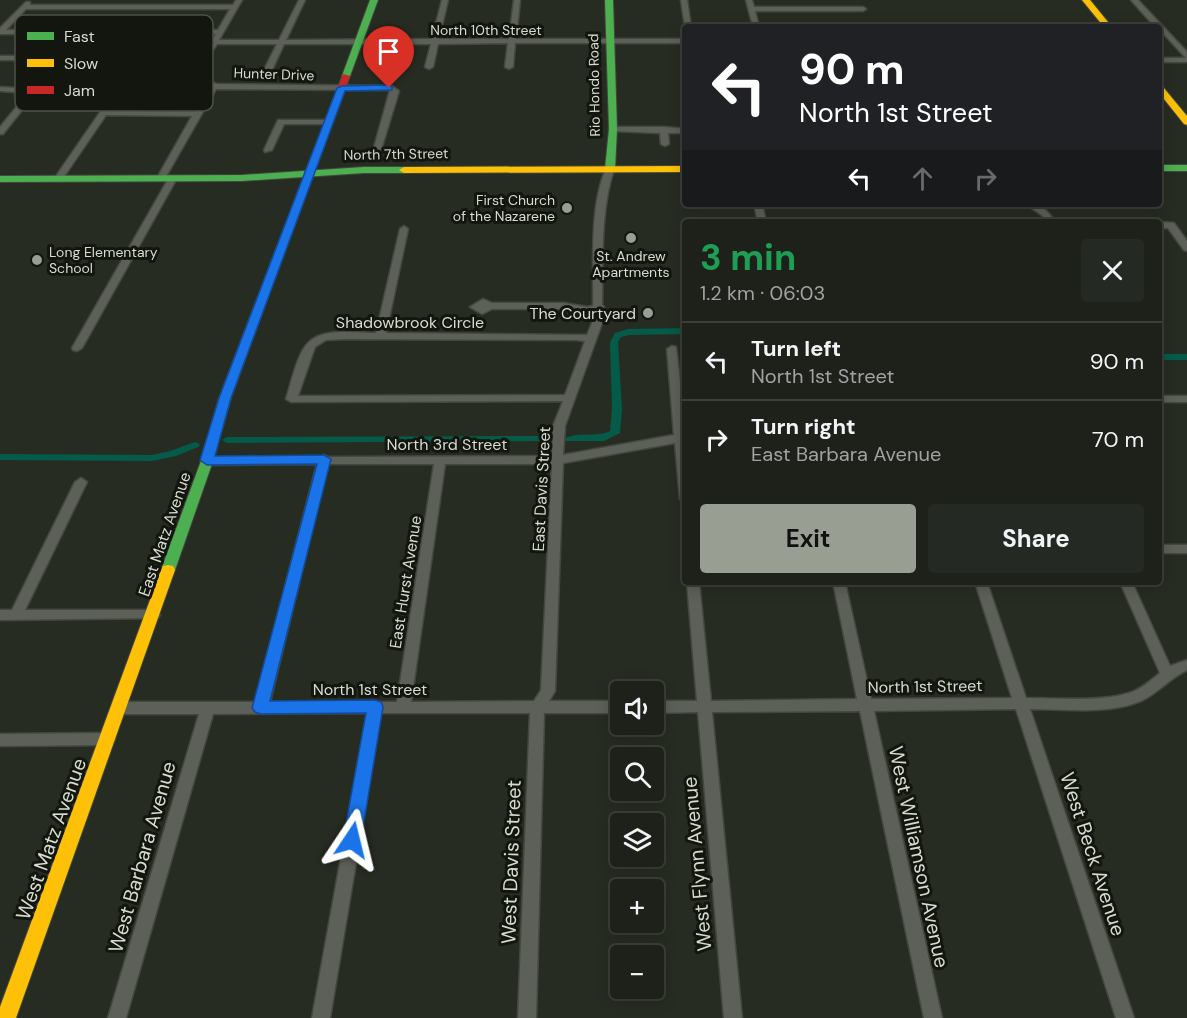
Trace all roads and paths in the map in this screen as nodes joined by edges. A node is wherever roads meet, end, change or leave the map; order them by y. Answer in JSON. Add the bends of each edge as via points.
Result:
{"nodes":[{"id":1,"x":31,"y":0,"type":"edge"},
{"id":2,"x":303,"y":0,"type":"edge"},
{"id":3,"x":374,"y":0,"type":"edge"},
{"id":4,"x":445,"y":0,"type":"edge"},
{"id":5,"x":517,"y":0,"type":"edge"},
{"id":6,"x":609,"y":0,"type":"edge"},
{"id":7,"x":684,"y":0,"type":"edge"},
{"id":8,"x":749,"y":0,"type":"edge"},
{"id":9,"x":1086,"y":0,"type":"edge"},
{"id":10,"x":1134,"y":0,"type":"edge"},
{"id":11,"x":237,"y":4,"type":"edge"},
{"id":12,"x":24,"y":7,"type":"junction"},
{"id":13,"x":751,"y":9,"type":"junction"},
{"id":14,"x":863,"y":9,"type":"dead end"},
{"id":15,"x":16,"y":15,"type":"edge"},
{"id":16,"x":15,"y":16,"type":"edge"},
{"id":17,"x":688,"y":24,"type":"edge"},
{"id":18,"x":755,"y":24,"type":"edge"},
{"id":19,"x":1106,"y":24,"type":"edge"},
{"id":20,"x":1156,"y":24,"type":"edge"},
{"id":21,"x":1162,"y":30,"type":"edge"},
{"id":22,"x":0,"y":32,"type":"edge"},
{"id":23,"x":213,"y":32,"type":"edge"},
{"id":24,"x":220,"y":32,"type":"junction"},
{"id":25,"x":682,"y":41,"type":"edge"},
{"id":26,"x":214,"y":42,"type":"joint"},
{"id":27,"x":282,"y":42,"type":"junction"},
{"id":28,"x":359,"y":42,"type":"junction"},
{"id":29,"x":435,"y":42,"type":"junction"},
{"id":30,"x":512,"y":42,"type":"junction"},
{"id":31,"x":611,"y":42,"type":"junction"},
{"id":32,"x":1187,"y":58,"type":"edge"},
{"id":33,"x":1162,"y":60,"type":"edge"},
{"id":34,"x":509,"y":67,"type":"dead end"},
{"id":35,"x":429,"y":68,"type":"dead end"},
{"id":36,"x":268,"y":70,"type":"dead end"},
{"id":37,"x":214,"y":85,"type":"edge"},
{"id":38,"x":342,"y":88,"type":"junction"},
{"id":39,"x":0,"y":89,"type":"edge"},
{"id":40,"x":15,"y":90,"type":"edge"},
{"id":41,"x":1162,"y":91,"type":"edge"},
{"id":42,"x":17,"y":111,"type":"edge"},
{"id":43,"x":199,"y":111,"type":"edge"},
{"id":44,"x":103,"y":113,"type":"joint"},
{"id":45,"x":197,"y":114,"type":"junction"},
{"id":46,"x":329,"y":122,"type":"junction"},
{"id":47,"x":1187,"y":122,"type":"edge"},
{"id":48,"x":613,"y":129,"type":"junction"},
{"id":49,"x":664,"y":129,"type":"junction"},
{"id":50,"x":682,"y":131,"type":"edge"},
{"id":51,"x":0,"y":132,"type":"edge"},
{"id":52,"x":665,"y":144,"type":"dead end"},
{"id":53,"x":268,"y":150,"type":"dead end"},
{"id":54,"x":377,"y":151,"type":"dead end"},
{"id":55,"x":1162,"y":168,"type":"edge"},
{"id":56,"x":1187,"y":168,"type":"edge"},
{"id":57,"x":610,"y":169,"type":"junction"},
{"id":58,"x":682,"y":169,"type":"edge"},
{"id":59,"x":310,"y":173,"type":"junction"},
{"id":60,"x":167,"y":178,"type":"junction"},
{"id":61,"x":0,"y":179,"type":"edge"},
{"id":62,"x":58,"y":179,"type":"junction"},
{"id":63,"x":1035,"y":207,"type":"edge"},
{"id":64,"x":1049,"y":219,"type":"edge"},
{"id":65,"x":1162,"y":225,"type":"edge"},
{"id":66,"x":404,"y":229,"type":"dead end"},
{"id":67,"x":1187,"y":248,"type":"edge"},
{"id":68,"x":490,"y":306,"type":"dead end"},
{"id":69,"x":599,"y":307,"type":"junction"},
{"id":70,"x":380,"y":337,"type":"junction"},
{"id":71,"x":592,"y":339,"type":"junction"},
{"id":72,"x":77,"y":348,"type":"dead end"},
{"id":73,"x":672,"y":349,"type":"dead end"},
{"id":74,"x":568,"y":398,"type":"junction"},
{"id":75,"x":1162,"y":399,"type":"edge"},
{"id":76,"x":1187,"y":399,"type":"edge"},
{"id":77,"x":682,"y":429,"type":"edge"},
{"id":78,"x":682,"y":437,"type":"edge"},
{"id":79,"x":324,"y":459,"type":"junction"},
{"id":80,"x":207,"y":460,"type":"junction"},
{"id":81,"x":558,"y":460,"type":"junction"},
{"id":82,"x":440,"y":461,"type":"junction"},
{"id":83,"x":81,"y":482,"type":"dead end"},
{"id":84,"x":1162,"y":549,"type":"edge"},
{"id":85,"x":1187,"y":549,"type":"edge"},
{"id":86,"x":693,"y":585,"type":"edge"},
{"id":87,"x":840,"y":585,"type":"edge"},
{"id":88,"x":982,"y":585,"type":"edge"},
{"id":89,"x":1127,"y":585,"type":"edge"},
{"id":90,"x":0,"y":615,"type":"edge"},
{"id":91,"x":16,"y":615,"type":"junction"},
{"id":92,"x":153,"y":615,"type":"junction"},
{"id":93,"x":1187,"y":666,"type":"edge"},
{"id":94,"x":1167,"y":674,"type":"junction"},
{"id":95,"x":1021,"y":704,"type":"junction"},
{"id":96,"x":865,"y":705,"type":"junction"},
{"id":97,"x":703,"y":706,"type":"junction"},
{"id":98,"x":208,"y":707,"type":"junction"},
{"id":99,"x":375,"y":707,"type":"junction"},
{"id":100,"x":403,"y":707,"type":"junction"},
{"id":101,"x":610,"y":707,"type":"edge"},
{"id":102,"x":664,"y":707,"type":"edge"},
{"id":103,"x":119,"y":708,"type":"junction"},
{"id":104,"x":261,"y":708,"type":"junction"},
{"id":105,"x":537,"y":708,"type":"junction"},
{"id":106,"x":108,"y":739,"type":"junction"},
{"id":107,"x":0,"y":740,"type":"edge"},
{"id":108,"x":6,"y":1001,"type":"edge"},
{"id":109,"x":6,"y":1018,"type":"edge"},
{"id":110,"x":117,"y":1018,"type":"edge"},
{"id":111,"x":321,"y":1018,"type":"edge"},
{"id":112,"x":527,"y":1018,"type":"edge"},
{"id":113,"x":733,"y":1018,"type":"edge"},
{"id":114,"x":933,"y":1018,"type":"edge"},
{"id":115,"x":1125,"y":1018,"type":"edge"}],
"edges":[{"from":1,"to":12,"type":"street"},
{"from":2,"to":27,"type":"street"},
{"from":3,"to":28,"type":"street","name":"East Matz Avenue"},
{"from":4,"to":29,"type":"street"},
{"from":5,"to":30,"type":"street"},
{"from":6,"to":31,"type":"street","name":"Rio Hondo Road"},
{"from":7,"to":17,"type":"street"},
{"from":8,"to":13,"type":"street"},
{"from":9,"to":19,"type":"street"},
{"from":10,"to":20,"type":"street"},
{"from":11,"to":12,"type":"street"},
{"from":11,"to":24,"type":"street"},
{"from":12,"to":15,"type":"street"},
{"from":13,"to":14,"type":"street"},
{"from":13,"to":18,"type":"street"},
{"from":16,"to":22,"type":"street"},
{"from":21,"to":32,"type":"street"},
{"from":23,"to":24,"type":"street"},
{"from":24,"to":26,"type":"street"},
{"from":25,"to":31,"type":"street","name":"North 10th Street"},
{"from":26,"to":27,"type":"street","name":"North 10th Street"},
{"from":27,"to":28,"type":"street","name":"North 10th Street"},
{"from":27,"to":36,"type":"street"},
{"from":28,"to":29,"type":"street","name":"North 10th Street"},
{"from":28,"to":38,"type":"street","name":"East Matz Avenue"},
{"from":29,"to":30,"type":"street","name":"North 10th Street"},
{"from":29,"to":35,"type":"street"},
{"from":30,"to":31,"type":"street","name":"North 10th Street"},
{"from":30,"to":34,"type":"street"},
{"from":31,"to":48,"type":"street","name":"Rio Hondo Road"},
{"from":32,"to":33,"type":"street"},
{"from":37,"to":38,"type":"street","name":"Hunter Drive"},
{"from":38,"to":46,"type":"street","name":"East Matz Avenue"},
{"from":38,"to":54,"type":"street","name":"Hunter Drive","via":[[394,89]]},
{"from":39,"to":40,"type":"street"},
{"from":41,"to":47,"type":"street"},
{"from":42,"to":51,"type":"street"},
{"from":43,"to":45,"type":"street"},
{"from":44,"to":45,"type":"street"},
{"from":44,"to":62,"type":"street"},
{"from":45,"to":60,"type":"street"},
{"from":46,"to":53,"type":"street","via":[[281,122]]},
{"from":46,"to":59,"type":"street","name":"East Matz Avenue"},
{"from":48,"to":49,"type":"street"},
{"from":48,"to":57,"type":"street","name":"Rio Hondo Road"},
{"from":49,"to":50,"type":"street"},
{"from":49,"to":52,"type":"street"},
{"from":55,"to":56,"type":"street"},
{"from":57,"to":58,"type":"street","name":"North 7th Street"},
{"from":57,"to":59,"type":"street","name":"North 7th Street"},
{"from":57,"to":69,"type":"street","name":"East Davis Street","via":[[600,213]]},
{"from":59,"to":60,"type":"street","name":"North 7th Street"},
{"from":59,"to":80,"type":"street","name":"East Matz Avenue","via":[[225,398]]},
{"from":60,"to":62,"type":"street","name":"North 7th Street"},
{"from":60,"to":72,"type":"street"},
{"from":61,"to":62,"type":"street","name":"North 7th Street"},
{"from":63,"to":64,"type":"street"},
{"from":65,"to":67,"type":"street","via":[[1171,225]]},
{"from":66,"to":70,"type":"street"},
{"from":68,"to":69,"type":"street","via":[[564,306],[587,310]]},
{"from":69,"to":71,"type":"street","name":"East Davis Street"},
{"from":70,"to":71,"type":"street","name":"Shadowbrook Circle"},
{"from":70,"to":74,"type":"street","name":"Shadowbrook Circle","via":[[337,336],[316,340],[305,355],[291,399]]},
{"from":71,"to":74,"type":"street","name":"East Davis Street"},
{"from":73,"to":77,"type":"street"},
{"from":74,"to":81,"type":"street","name":"East Davis Street","via":[[559,426]]},
{"from":75,"to":76,"type":"street"},
{"from":78,"to":81,"type":"street","name":"North 3rd Street"},
{"from":79,"to":80,"type":"street","name":"North 3rd Street"},
{"from":79,"to":82,"type":"street","name":"North 3rd Street"},
{"from":79,"to":104,"type":"street"},
{"from":80,"to":92,"type":"street","name":"East Matz Avenue"},
{"from":81,"to":82,"type":"street","name":"North 3rd Street"},
{"from":81,"to":105,"type":"street","name":"East Davis Street","via":[[548,691]]},
{"from":82,"to":100,"type":"street","name":"East Hurst Avenue"},
{"from":83,"to":91,"type":"street"},
{"from":84,"to":85,"type":"street"},
{"from":86,"to":97,"type":"street","name":"West Flynn Avenue"},
{"from":87,"to":96,"type":"street","name":"West Williamson Avenue"},
{"from":88,"to":95,"type":"street","name":"West Beck Avenue"},
{"from":89,"to":94,"type":"street"},
{"from":90,"to":91,"type":"street"},
{"from":91,"to":92,"type":"street"},
{"from":92,"to":103,"type":"street","name":"East Matz Avenue"},
{"from":93,"to":94,"type":"street","name":"North 1st Street"},
{"from":94,"to":95,"type":"street","name":"North 1st Street","via":[[1144,693],[1119,702]]},
{"from":95,"to":96,"type":"street","name":"North 1st Street"},
{"from":95,"to":115,"type":"street","name":"West Beck Avenue"},
{"from":96,"to":97,"type":"street","name":"North 1st Street"},
{"from":96,"to":114,"type":"street","name":"West Williamson Avenue"},
{"from":97,"to":102,"type":"street","name":"North 1st Street"},
{"from":97,"to":113,"type":"street","name":"West Flynn Avenue"},
{"from":98,"to":103,"type":"street","name":"North 1st Street"},
{"from":98,"to":104,"type":"street","name":"North 1st Street"},
{"from":98,"to":110,"type":"street","name":"West Barbara Avenue"},
{"from":99,"to":100,"type":"street","name":"North 1st Street"},
{"from":99,"to":104,"type":"street","name":"North 1st Street"},
{"from":99,"to":111,"type":"street"},
{"from":100,"to":105,"type":"street","name":"North 1st Street"},
{"from":101,"to":105,"type":"street","name":"North 1st Street"},
{"from":103,"to":106,"type":"street","name":"West Matz Avenue"},
{"from":105,"to":112,"type":"street","name":"West Davis Street"},
{"from":106,"to":107,"type":"street"},
{"from":106,"to":108,"type":"street","name":"West Matz Avenue"},
{"from":108,"to":109,"type":"street","name":"West Matz Avenue"}]}
